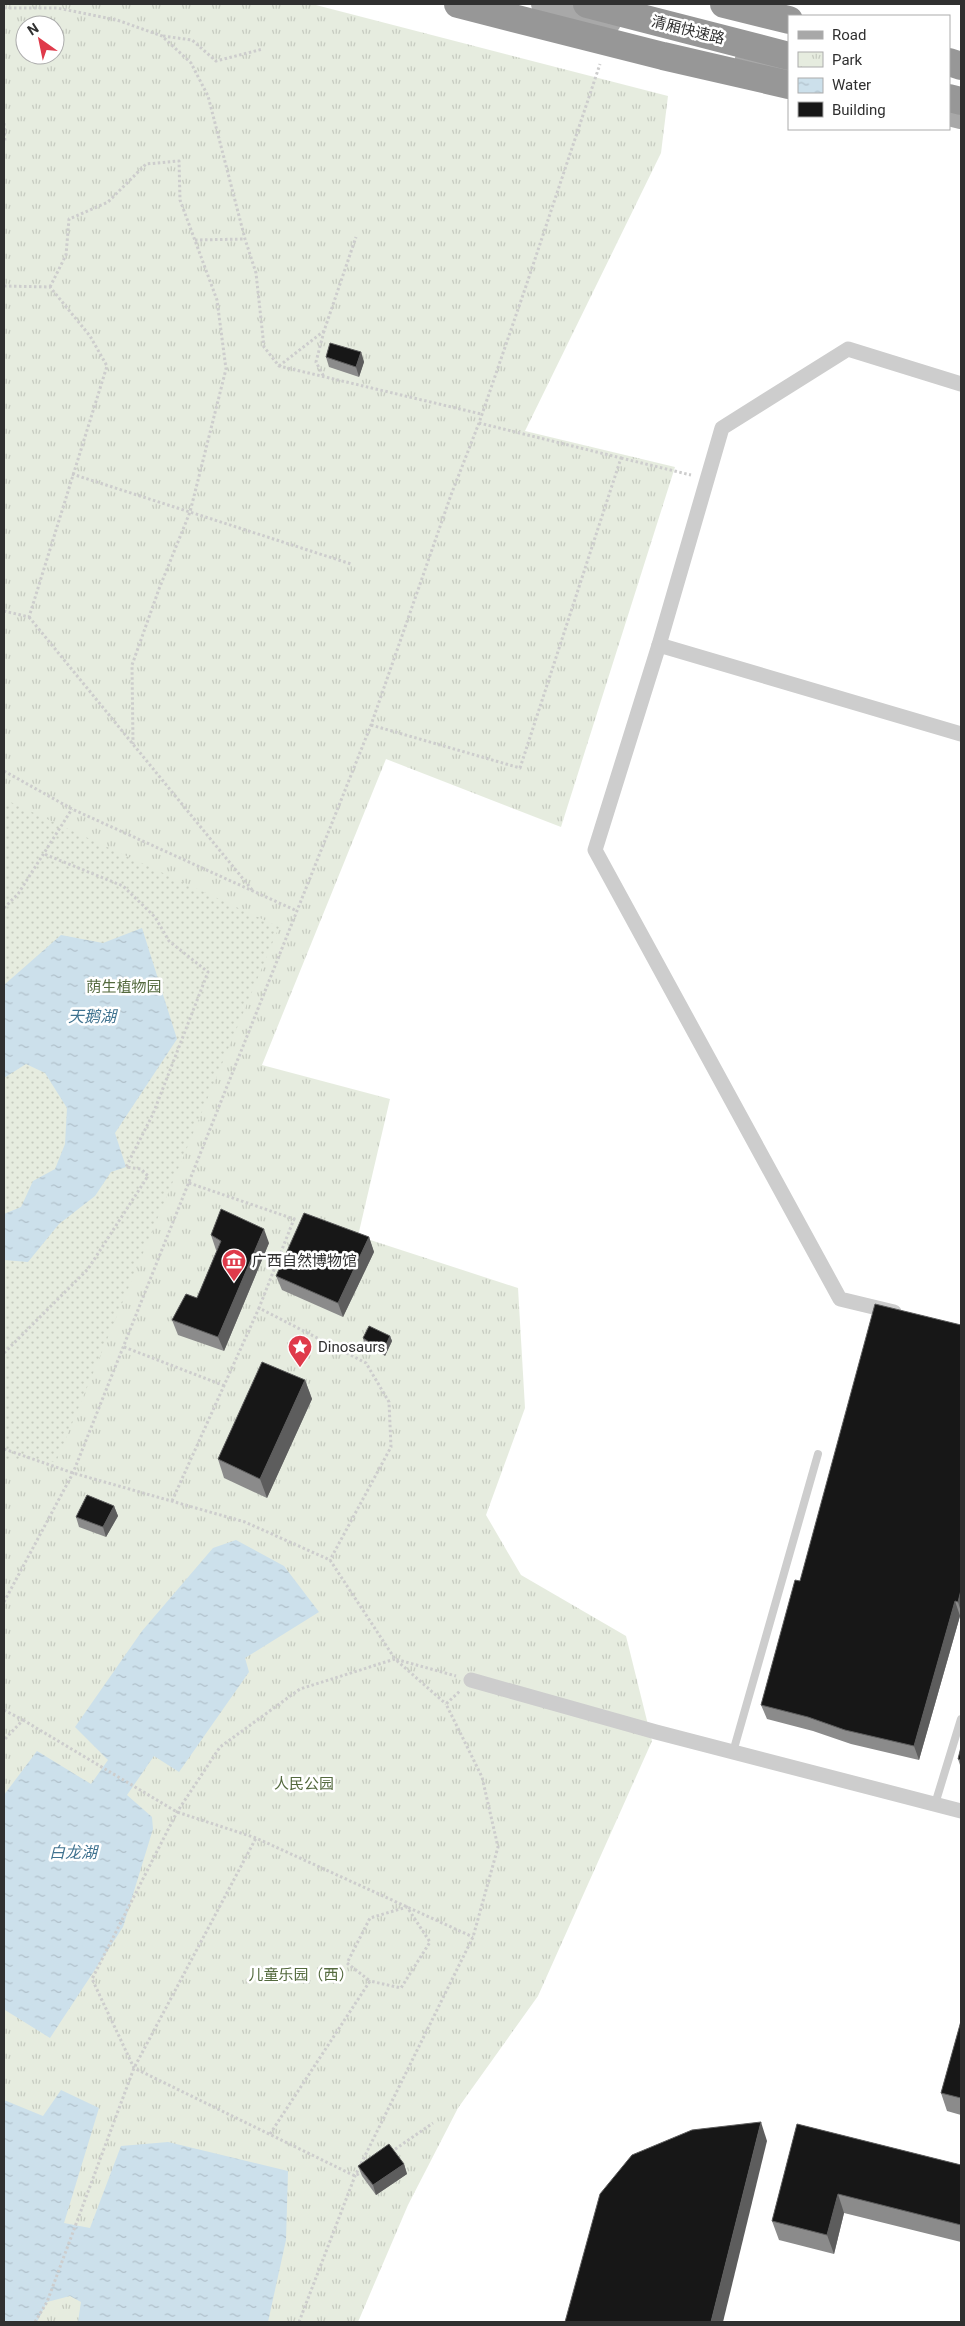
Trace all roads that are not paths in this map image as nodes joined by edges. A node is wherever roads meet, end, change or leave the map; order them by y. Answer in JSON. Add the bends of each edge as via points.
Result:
{"nodes":[{"id":1,"x":458,"y":4,"type":"edge"},
{"id":2,"x":543,"y":4,"type":"edge"},
{"id":3,"x":587,"y":4,"type":"edge"},
{"id":4,"x":724,"y":4,"type":"edge"},
{"id":5,"x":737,"y":4,"type":"edge"},
{"id":6,"x":788,"y":15,"type":"edge"},
{"id":7,"x":788,"y":20,"type":"edge"},
{"id":8,"x":788,"y":56,"type":"edge"},
{"id":9,"x":788,"y":70,"type":"edge"},
{"id":10,"x":788,"y":84,"type":"edge"},
{"id":11,"x":961,"y":384,"type":"edge"},
{"id":12,"x":659,"y":645,"type":"junction"},
{"id":13,"x":961,"y":734,"type":"edge"},
{"id":14,"x":905,"y":1315,"type":"edge"},
{"id":15,"x":818,"y":1454,"type":"dead end"},
{"id":16,"x":471,"y":1680,"type":"road end"},
{"id":17,"x":961,"y":1720,"type":"edge"},
{"id":18,"x":733,"y":1752,"type":"junction"},
{"id":19,"x":935,"y":1804,"type":"junction"},
{"id":20,"x":961,"y":1811,"type":"edge"}],
"edges":[{"from":1,"to":10,"type":"highway"},
{"from":2,"to":9,"type":"main road"},
{"from":3,"to":8,"type":"highway","name":"清厢快速路"},
{"from":4,"to":7,"type":"highway"},
{"from":5,"to":6,"type":"main road"},
{"from":11,"to":12,"type":"street","via":[[848,349],[722,428]]},
{"from":12,"to":13,"type":"street"},
{"from":12,"to":14,"type":"street","via":[[595,850],[840,1299]]},
{"from":15,"to":18,"type":"lane"},
{"from":16,"to":18,"type":"street"},
{"from":17,"to":19,"type":"lane"},
{"from":18,"to":19,"type":"street"},
{"from":19,"to":20,"type":"street"}]}
